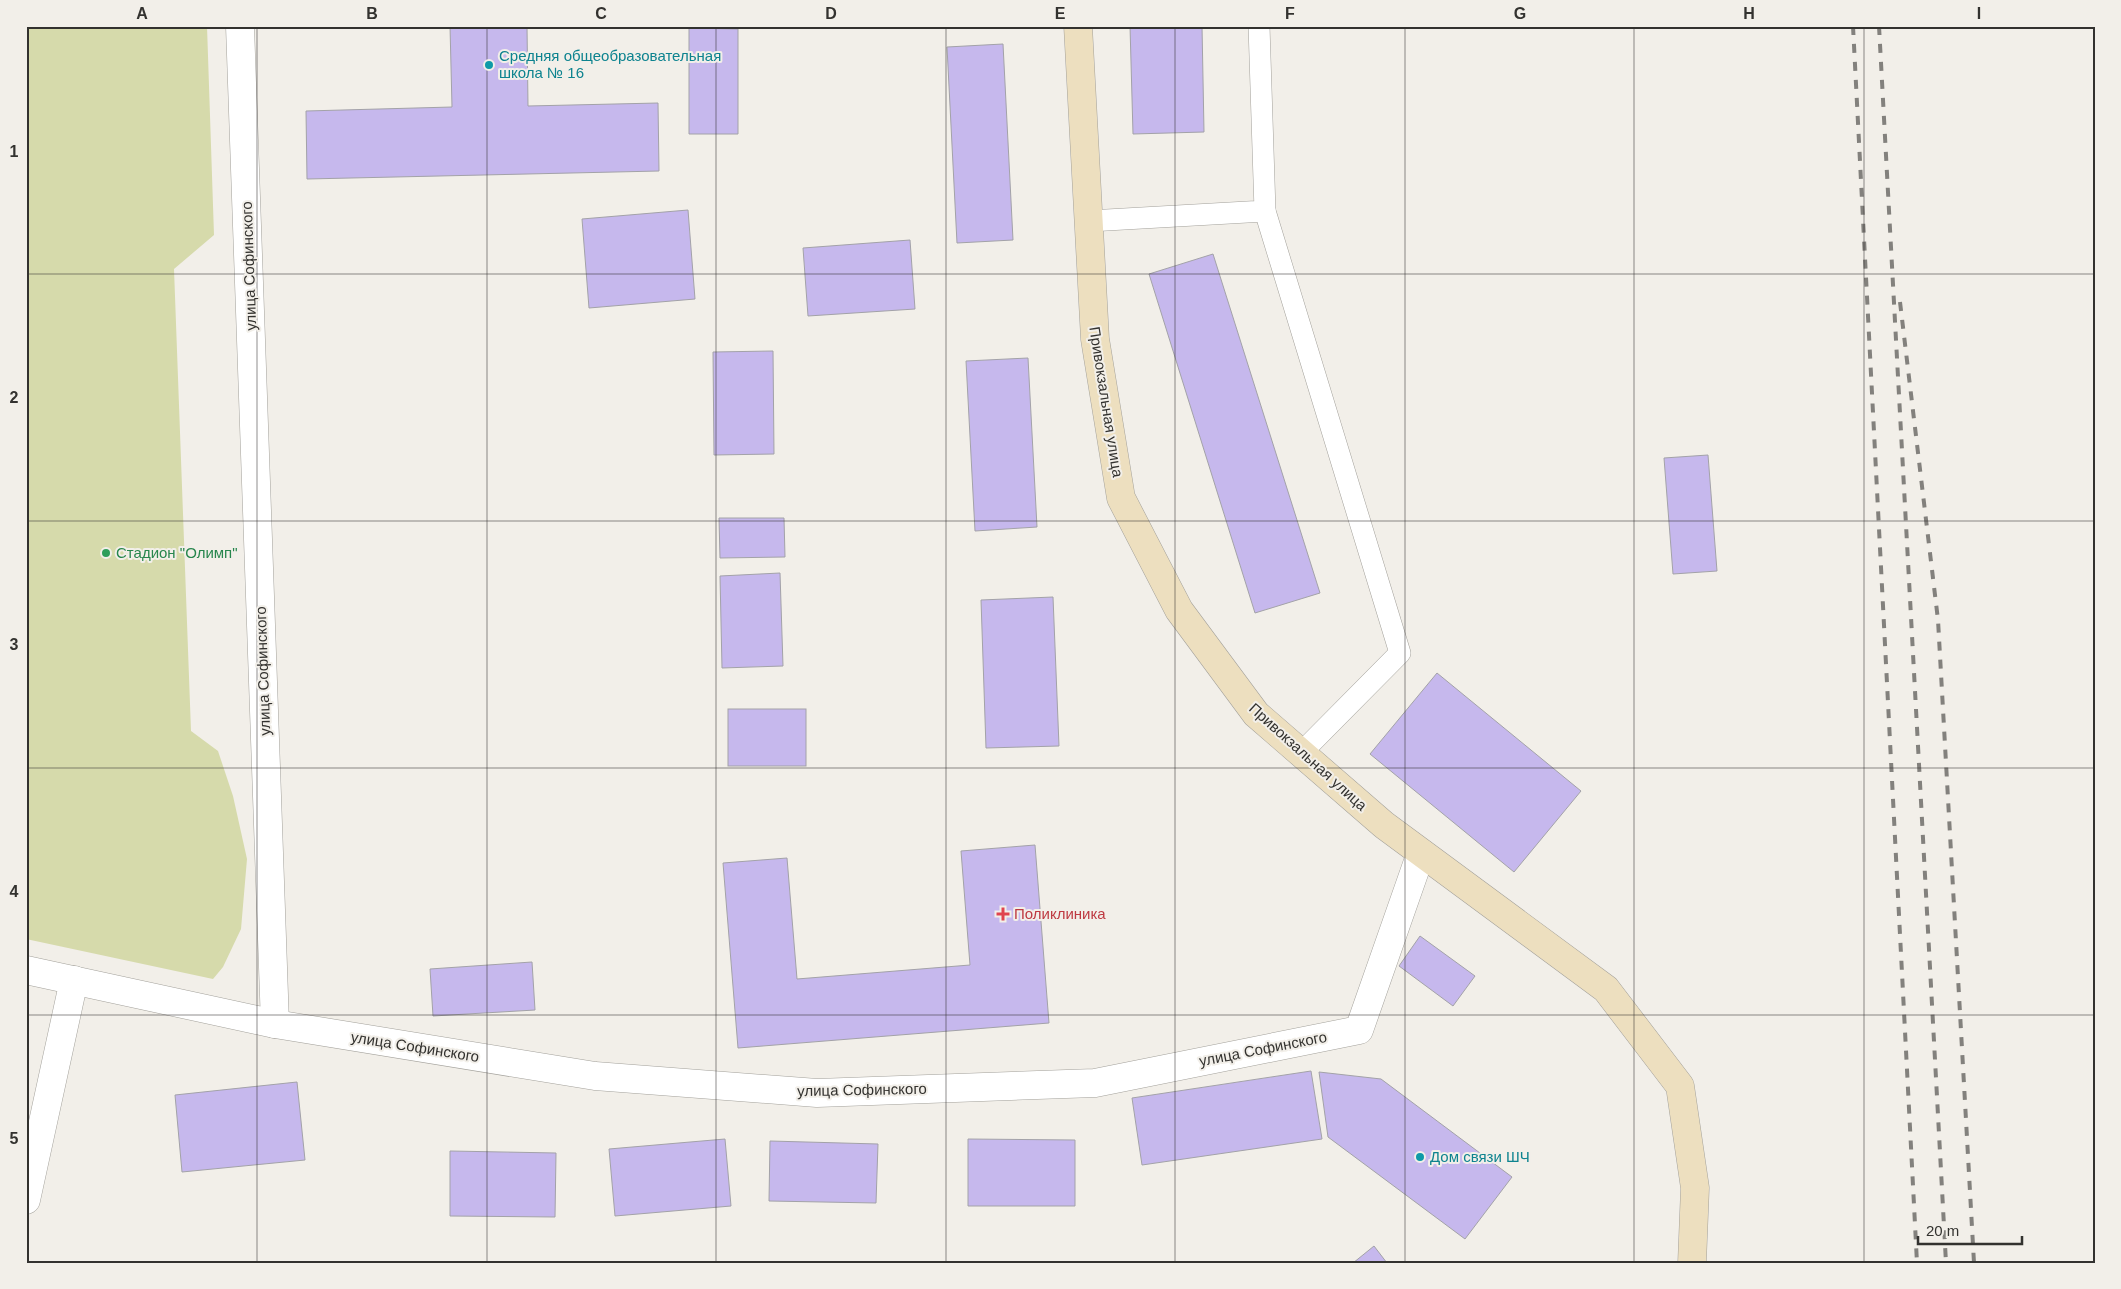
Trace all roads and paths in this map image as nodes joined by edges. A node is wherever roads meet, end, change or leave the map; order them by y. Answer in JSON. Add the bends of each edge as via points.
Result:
{"nodes":[{"id":1,"x":240,"y":26,"type":"edge"},
{"id":2,"x":1078,"y":26,"type":"edge"},
{"id":3,"x":1259,"y":26,"type":"edge"},
{"id":4,"x":1265,"y":211,"type":"junction"},
{"id":5,"x":1089,"y":221,"type":"junction"},
{"id":6,"x":1301,"y":753,"type":"junction"},
{"id":7,"x":1421,"y":853,"type":"junction"},
{"id":8,"x":26,"y":970,"type":"edge"},
{"id":9,"x":74,"y":980,"type":"junction"},
{"id":10,"x":275,"y":1024,"type":"junction"},
{"id":11,"x":26,"y":1200,"type":"edge"},
{"id":12,"x":1692,"y":1263,"type":"edge"}],
"edges":[{"from":1,"to":10,"type":"street","name":"улица Софинского"},
{"from":2,"to":5,"type":"main road","name":"Привокзальная улица"},
{"from":3,"to":4,"type":"lane"},
{"from":4,"to":5,"type":"lane"},
{"from":4,"to":6,"type":"lane","via":[[1400,653]]},
{"from":5,"to":6,"type":"main road","name":"Привокзальная улица","via":[[1095,339],[1121,498],[1179,610],[1256,714]]},
{"from":6,"to":7,"type":"main road","name":"Привокзальная улица"},
{"from":7,"to":10,"type":"street","name":"улица Софинского","via":[[1358,1030],[1095,1083],[817,1093],[595,1076]]},
{"from":7,"to":12,"type":"main road","name":"Привокзальная улица","via":[[1606,989],[1680,1086],[1696,1188]]},
{"from":8,"to":9,"type":"street"},
{"from":9,"to":10,"type":"street"},
{"from":9,"to":11,"type":"street"}]}
